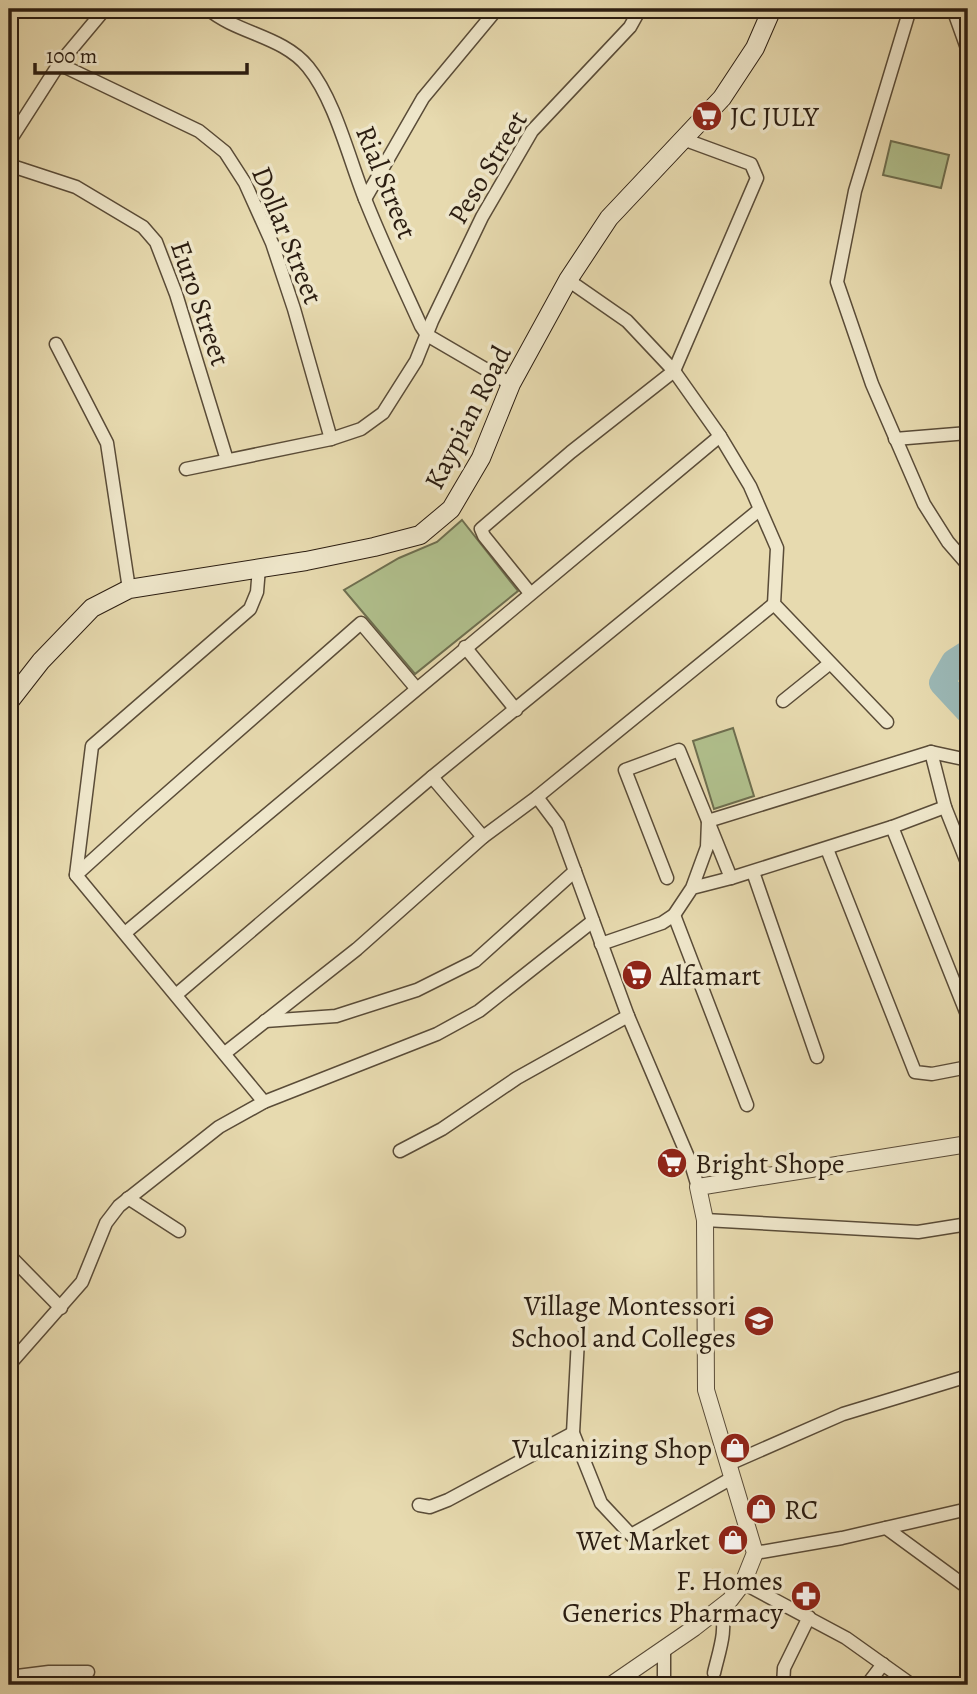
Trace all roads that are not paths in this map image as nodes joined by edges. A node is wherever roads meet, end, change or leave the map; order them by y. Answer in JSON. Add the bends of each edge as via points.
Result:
{"nodes":[{"id":1,"x":104,"y":9,"type":"edge"},
{"id":2,"x":208,"y":9,"type":"edge"},
{"id":3,"x":497,"y":9,"type":"edge"},
{"id":4,"x":640,"y":9,"type":"edge"},
{"id":5,"x":772,"y":9,"type":"edge"},
{"id":6,"x":910,"y":9,"type":"edge"},
{"id":7,"x":953,"y":9,"type":"edge"},
{"id":8,"x":968,"y":51,"type":"edge"},
{"id":9,"x":59,"y":64,"type":"junction"},
{"id":10,"x":683,"y":139,"type":"junction"},
{"id":11,"x":9,"y":142,"type":"edge"},
{"id":12,"x":9,"y":165,"type":"edge"},
{"id":13,"x":365,"y":199,"type":"junction"},
{"id":14,"x":568,"y":279,"type":"junction"},
{"id":15,"x":427,"y":335,"type":"junction"},
{"id":16,"x":56,"y":344,"type":"dead end"},
{"id":17,"x":674,"y":371,"type":"junction"},
{"id":18,"x":511,"y":384,"type":"junction"},
{"id":19,"x":968,"y":433,"type":"edge"},
{"id":20,"x":720,"y":436,"type":"junction"},
{"id":21,"x":331,"y":439,"type":"junction"},
{"id":22,"x":895,"y":439,"type":"junction"},
{"id":23,"x":227,"y":460,"type":"junction"},
{"id":24,"x":186,"y":468,"type":"dead end"},
{"id":25,"x":759,"y":510,"type":"junction"},
{"id":26,"x":968,"y":565,"type":"edge"},
{"id":27,"x":258,"y":568,"type":"junction"},
{"id":28,"x":130,"y":589,"type":"junction"},
{"id":29,"x":530,"y":593,"type":"junction"},
{"id":30,"x":774,"y":604,"type":"junction"},
{"id":31,"x":465,"y":647,"type":"junction"},
{"id":32,"x":830,"y":664,"type":"junction"},
{"id":33,"x":416,"y":688,"type":"junction"},
{"id":34,"x":783,"y":701,"type":"dead end"},
{"id":35,"x":9,"y":702,"type":"edge"},
{"id":36,"x":516,"y":710,"type":"junction"},
{"id":37,"x":887,"y":722,"type":"dead end"},
{"id":38,"x":931,"y":752,"type":"junction"},
{"id":39,"x":968,"y":760,"type":"edge"},
{"id":40,"x":432,"y":777,"type":"junction"},
{"id":41,"x":537,"y":797,"type":"junction"},
{"id":42,"x":945,"y":807,"type":"junction"},
{"id":43,"x":708,"y":821,"type":"junction"},
{"id":44,"x":892,"y":827,"type":"junction"},
{"id":45,"x":483,"y":837,"type":"junction"},
{"id":46,"x":827,"y":849,"type":"junction"},
{"id":47,"x":968,"y":865,"type":"edge"},
{"id":48,"x":575,"y":871,"type":"junction"},
{"id":49,"x":753,"y":872,"type":"junction"},
{"id":50,"x":76,"y":876,"type":"junction"},
{"id":51,"x":667,"y":878,"type":"dead end"},
{"id":52,"x":731,"y":878,"type":"junction"},
{"id":53,"x":692,"y":888,"type":"junction"},
{"id":54,"x":674,"y":915,"type":"junction"},
{"id":55,"x":593,"y":921,"type":"junction"},
{"id":56,"x":125,"y":933,"type":"junction"},
{"id":57,"x":601,"y":944,"type":"junction"},
{"id":58,"x":177,"y":994,"type":"junction"},
{"id":59,"x":628,"y":1016,"type":"junction"},
{"id":60,"x":968,"y":1017,"type":"edge"},
{"id":61,"x":265,"y":1021,"type":"junction"},
{"id":62,"x":225,"y":1053,"type":"junction"},
{"id":63,"x":817,"y":1057,"type":"dead end"},
{"id":64,"x":968,"y":1067,"type":"edge"},
{"id":65,"x":264,"y":1102,"type":"junction"},
{"id":66,"x":747,"y":1105,"type":"dead end"},
{"id":67,"x":968,"y":1144,"type":"edge"},
{"id":68,"x":400,"y":1151,"type":"dead end"},
{"id":69,"x":698,"y":1187,"type":"junction"},
{"id":70,"x":128,"y":1198,"type":"junction"},
{"id":71,"x":705,"y":1220,"type":"junction"},
{"id":72,"x":968,"y":1224,"type":"edge"},
{"id":73,"x":179,"y":1231,"type":"dead end"},
{"id":74,"x":9,"y":1255,"type":"edge"},
{"id":75,"x":61,"y":1308,"type":"junction"},
{"id":76,"x":578,"y":1339,"type":"dead end"},
{"id":77,"x":9,"y":1365,"type":"edge"},
{"id":78,"x":968,"y":1376,"type":"edge"},
{"id":79,"x":573,"y":1433,"type":"junction"},
{"id":80,"x":730,"y":1471,"type":"junction"},
{"id":81,"x":419,"y":1505,"type":"dead end"},
{"id":82,"x":968,"y":1509,"type":"edge"},
{"id":83,"x":886,"y":1528,"type":"junction"},
{"id":84,"x":755,"y":1553,"type":"junction"},
{"id":85,"x":743,"y":1583,"type":"junction"},
{"id":86,"x":968,"y":1588,"type":"edge"},
{"id":87,"x":720,"y":1608,"type":"junction"},
{"id":88,"x":808,"y":1617,"type":"junction"},
{"id":89,"x":664,"y":1648,"type":"junction"},
{"id":90,"x":883,"y":1664,"type":"junction"},
{"id":91,"x":88,"y":1672,"type":"dead end"},
{"id":92,"x":714,"y":1672,"type":"dead end"},
{"id":93,"x":9,"y":1677,"type":"edge"},
{"id":94,"x":611,"y":1685,"type":"edge"},
{"id":95,"x":664,"y":1685,"type":"edge"},
{"id":96,"x":783,"y":1685,"type":"edge"},
{"id":97,"x":867,"y":1685,"type":"edge"},
{"id":98,"x":912,"y":1685,"type":"edge"}],
"edges":[{"from":1,"to":9,"type":"street"},
{"from":2,"to":13,"type":"street","name":"Rial Street","via":[[220,19],[283,45],[308,66],[326,96]]},
{"from":3,"to":13,"type":"street","via":[[423,98]]},
{"from":4,"to":15,"type":"street","name":"Peso Street","via":[[630,27],[532,131],[482,217]]},
{"from":5,"to":10,"type":"main road","name":"Kaypian Road","via":[[755,48],[722,98]]},
{"from":6,"to":22,"type":"street","via":[[855,191],[837,282]]},
{"from":7,"to":8,"type":"street"},
{"from":9,"to":11,"type":"street"},
{"from":9,"to":21,"type":"street","name":"Dollar Street","via":[[199,131],[225,152],[245,183],[272,243]]},
{"from":10,"to":14,"type":"main road","name":"Kaypian Road","via":[[609,218]]},
{"from":10,"to":17,"type":"street","via":[[751,164],[757,178]]},
{"from":12,"to":23,"type":"street","name":"Euro Street","via":[[76,187],[143,227],[156,242]]},
{"from":13,"to":15,"type":"street","name":"Rial Street"},
{"from":14,"to":17,"type":"street","via":[[627,321]]},
{"from":14,"to":18,"type":"main road","name":"Kaypian Road"},
{"from":15,"to":18,"type":"street"},
{"from":15,"to":21,"type":"street","via":[[383,413],[361,429]]},
{"from":16,"to":28,"type":"street","via":[[107,443]]},
{"from":17,"to":20,"type":"street"},
{"from":17,"to":29,"type":"street","via":[[481,529]]},
{"from":18,"to":27,"type":"main road","name":"Kaypian Road","via":[[481,458],[451,509],[420,535],[306,562]]},
{"from":19,"to":22,"type":"street"},
{"from":20,"to":25,"type":"street"},
{"from":20,"to":29,"type":"street"},
{"from":21,"to":23,"type":"street"},
{"from":22,"to":26,"type":"street","via":[[924,504]]},
{"from":23,"to":24,"type":"street"},
{"from":25,"to":30,"type":"street","via":[[777,548]]},
{"from":25,"to":36,"type":"street"},
{"from":27,"to":28,"type":"main road","name":"Kaypian Road"},
{"from":27,"to":50,"type":"street","via":[[257,592],[250,609],[92,746]]},
{"from":28,"to":35,"type":"main road","name":"Kaypian Road","via":[[92,608]]},
{"from":29,"to":31,"type":"street"},
{"from":30,"to":32,"type":"street"},
{"from":30,"to":41,"type":"street"},
{"from":31,"to":33,"type":"street"},
{"from":31,"to":36,"type":"street"},
{"from":32,"to":34,"type":"street"},
{"from":32,"to":37,"type":"street"},
{"from":33,"to":50,"type":"street","via":[[361,623]]},
{"from":33,"to":56,"type":"street"},
{"from":36,"to":40,"type":"street"},
{"from":38,"to":39,"type":"street"},
{"from":38,"to":42,"type":"street"},
{"from":38,"to":43,"type":"street"},
{"from":40,"to":45,"type":"street"},
{"from":40,"to":58,"type":"street"},
{"from":41,"to":45,"type":"street"},
{"from":41,"to":48,"type":"street","via":[[558,825]]},
{"from":42,"to":44,"type":"street"},
{"from":42,"to":47,"type":"street"},
{"from":43,"to":51,"type":"street","via":[[679,750],[625,770]]},
{"from":43,"to":52,"type":"street"},
{"from":43,"to":53,"type":"street","via":[[707,847]]},
{"from":44,"to":46,"type":"street"},
{"from":44,"to":60,"type":"street"},
{"from":45,"to":61,"type":"street","via":[[356,949]]},
{"from":46,"to":49,"type":"street"},
{"from":46,"to":64,"type":"street","via":[[915,1072],[932,1074]]},
{"from":48,"to":55,"type":"street"},
{"from":48,"to":61,"type":"street","via":[[475,961],[417,990],[336,1016]]},
{"from":49,"to":52,"type":"street"},
{"from":49,"to":63,"type":"street"},
{"from":50,"to":56,"type":"street"},
{"from":52,"to":53,"type":"street"},
{"from":53,"to":54,"type":"street"},
{"from":54,"to":57,"type":"street"},
{"from":54,"to":66,"type":"street"},
{"from":55,"to":57,"type":"street"},
{"from":55,"to":65,"type":"street","via":[[469,1017]]},
{"from":56,"to":58,"type":"street"},
{"from":57,"to":59,"type":"street"},
{"from":58,"to":62,"type":"street"},
{"from":59,"to":68,"type":"street","via":[[517,1077],[442,1129]]},
{"from":59,"to":69,"type":"street"},
{"from":61,"to":62,"type":"street"},
{"from":62,"to":65,"type":"street"},
{"from":65,"to":70,"type":"street","via":[[219,1127]]},
{"from":67,"to":69,"type":"street"},
{"from":69,"to":71,"type":"street"},
{"from":70,"to":73,"type":"street"},
{"from":70,"to":75,"type":"street","via":[[106,1223],[82,1282]]},
{"from":71,"to":72,"type":"street","via":[[918,1232]]},
{"from":71,"to":80,"type":"street","via":[[706,1390]]},
{"from":74,"to":75,"type":"street"},
{"from":75,"to":77,"type":"street"},
{"from":76,"to":79,"type":"street"},
{"from":78,"to":80,"type":"street","via":[[843,1413]]},
{"from":79,"to":80,"type":"street","via":[[601,1503],[631,1535]]},
{"from":79,"to":81,"type":"street","via":[[448,1500],[430,1507]]},
{"from":80,"to":84,"type":"street"},
{"from":82,"to":83,"type":"street"},
{"from":83,"to":84,"type":"street"},
{"from":83,"to":86,"type":"street"},
{"from":84,"to":85,"type":"street"},
{"from":85,"to":87,"type":"street"},
{"from":85,"to":88,"type":"street"},
{"from":87,"to":89,"type":"street"},
{"from":87,"to":92,"type":"street","via":[[724,1630]]},
{"from":88,"to":90,"type":"street"},
{"from":88,"to":96,"type":"street","via":[[784,1668]]},
{"from":89,"to":94,"type":"street"},
{"from":89,"to":95,"type":"street"},
{"from":90,"to":97,"type":"street"},
{"from":90,"to":98,"type":"street"},
{"from":91,"to":93,"type":"street"}]}
